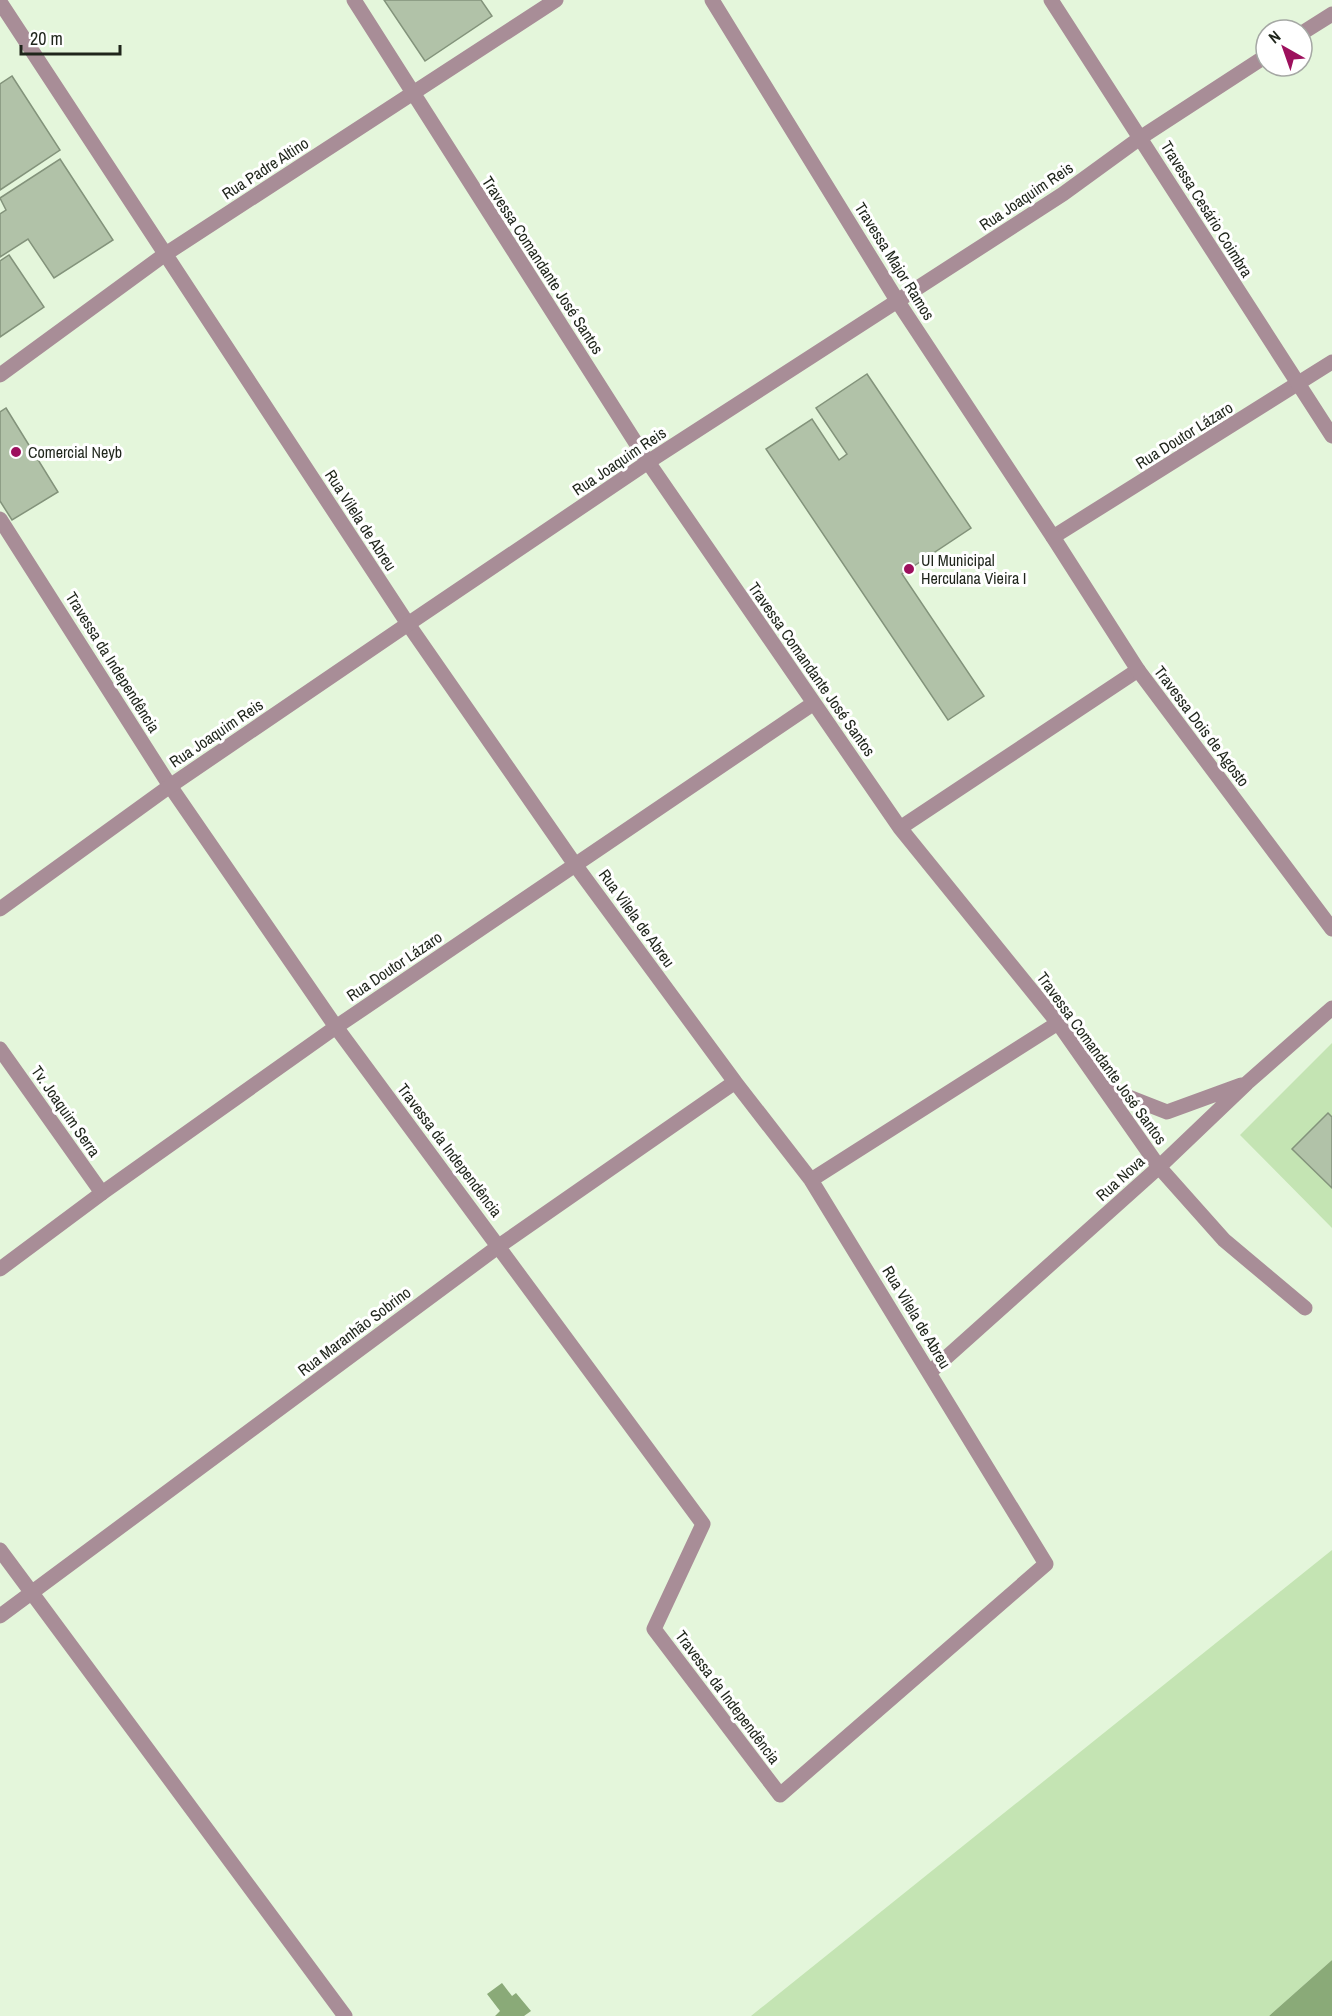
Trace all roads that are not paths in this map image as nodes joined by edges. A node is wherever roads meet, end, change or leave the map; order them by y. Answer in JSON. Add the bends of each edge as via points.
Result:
{"nodes":[{"id":1,"x":354,"y":0,"type":"edge"},
{"id":2,"x":556,"y":0,"type":"edge"},
{"id":3,"x":712,"y":0,"type":"edge"},
{"id":4,"x":1051,"y":0,"type":"edge"},
{"id":5,"x":0,"y":2,"type":"edge"},
{"id":6,"x":1332,"y":14,"type":"edge"},
{"id":7,"x":1314,"y":25,"type":"edge"},
{"id":8,"x":1254,"y":64,"type":"edge"},
{"id":9,"x":412,"y":94,"type":"junction"},
{"id":10,"x":1140,"y":138,"type":"junction"},
{"id":11,"x":164,"y":255,"type":"junction"},
{"id":12,"x":898,"y":302,"type":"junction"},
{"id":13,"x":1332,"y":362,"type":"edge"},
{"id":14,"x":0,"y":375,"type":"edge"},
{"id":15,"x":1298,"y":385,"type":"junction"},
{"id":16,"x":1332,"y":436,"type":"edge"},
{"id":17,"x":648,"y":462,"type":"junction"},
{"id":18,"x":0,"y":519,"type":"edge"},
{"id":19,"x":1053,"y":537,"type":"junction"},
{"id":20,"x":408,"y":624,"type":"junction"},
{"id":21,"x":1138,"y":670,"type":"junction"},
{"id":22,"x":814,"y":703,"type":"junction"},
{"id":23,"x":170,"y":786,"type":"junction"},
{"id":24,"x":900,"y":828,"type":"junction"},
{"id":25,"x":576,"y":866,"type":"junction"},
{"id":26,"x":0,"y":909,"type":"edge"},
{"id":27,"x":1332,"y":929,"type":"edge"},
{"id":28,"x":1332,"y":1008,"type":"edge"},
{"id":29,"x":1058,"y":1023,"type":"junction"},
{"id":30,"x":336,"y":1027,"type":"junction"},
{"id":31,"x":0,"y":1049,"type":"edge"},
{"id":32,"x":735,"y":1082,"type":"junction"},
{"id":33,"x":1247,"y":1083,"type":"junction"},
{"id":34,"x":1103,"y":1087,"type":"junction"},
{"id":35,"x":1159,"y":1167,"type":"junction"},
{"id":36,"x":811,"y":1180,"type":"junction"},
{"id":37,"x":102,"y":1193,"type":"junction"},
{"id":38,"x":499,"y":1246,"type":"junction"},
{"id":39,"x":0,"y":1269,"type":"edge"},
{"id":40,"x":1305,"y":1308,"type":"dead end"},
{"id":41,"x":930,"y":1372,"type":"junction"},
{"id":42,"x":0,"y":1550,"type":"edge"},
{"id":43,"x":30,"y":1593,"type":"junction"},
{"id":44,"x":0,"y":1616,"type":"edge"},
{"id":45,"x":780,"y":1795,"type":"joint"},
{"id":46,"x":345,"y":2016,"type":"edge"}],
"edges":[{"from":1,"to":9,"type":"street","name":"Travessa Comandante José Santos"},
{"from":2,"to":9,"type":"street","name":"Rua Padre Altino"},
{"from":3,"to":12,"type":"street","name":"Travessa Major Ramos"},
{"from":4,"to":10,"type":"street","name":"Travessa Cesário Coimbra"},
{"from":5,"to":11,"type":"street","name":"Rua Vilela de Abreu"},
{"from":6,"to":7,"type":"street"},
{"from":8,"to":10,"type":"street","name":"Rua Joaquim Reis"},
{"from":9,"to":11,"type":"street","name":"Rua Padre Altino"},
{"from":9,"to":17,"type":"street","name":"Travessa Comandante José Santos"},
{"from":10,"to":12,"type":"street","name":"Rua Joaquim Reis","via":[[1063,194]]},
{"from":10,"to":15,"type":"street","name":"Travessa Cesário Coimbra"},
{"from":11,"to":14,"type":"street","name":"Rua Padre Altino"},
{"from":11,"to":20,"type":"street","name":"Rua Vilela de Abreu"},
{"from":12,"to":17,"type":"street","name":"Rua Joaquim Reis"},
{"from":12,"to":19,"type":"street","name":"Travessa Major Ramos"},
{"from":13,"to":15,"type":"street","name":"Rua Doutor Lázaro"},
{"from":15,"to":16,"type":"street","name":"Travessa Cesário Coimbra"},
{"from":15,"to":19,"type":"street","name":"Rua Doutor Lázaro"},
{"from":17,"to":20,"type":"street","name":"Rua Joaquim Reis"},
{"from":17,"to":22,"type":"street","name":"Travessa Comandante José Santos"},
{"from":18,"to":23,"type":"street","name":"Travessa da Independência"},
{"from":19,"to":21,"type":"street","name":"Travessa Dois de Agosto"},
{"from":20,"to":23,"type":"street","name":"Rua Joaquim Reis"},
{"from":20,"to":25,"type":"street","name":"Rua Vilela de Abreu"},
{"from":21,"to":24,"type":"street"},
{"from":21,"to":27,"type":"street","name":"Travessa Dois de Agosto"},
{"from":22,"to":24,"type":"street","name":"Travessa Comandante José Santos"},
{"from":22,"to":25,"type":"street","name":"Rua Doutor Lázaro"},
{"from":23,"to":26,"type":"street","name":"Rua Joaquim Reis"},
{"from":23,"to":30,"type":"street","name":"Travessa da Independência"},
{"from":24,"to":29,"type":"street","name":"Travessa Comandante José Santos"},
{"from":25,"to":30,"type":"street","name":"Rua Doutor Lázaro"},
{"from":25,"to":32,"type":"street","name":"Rua Vilela de Abreu"},
{"from":28,"to":33,"type":"street","name":"Rua Nova"},
{"from":29,"to":34,"type":"street","name":"Travessa Comandante José Santos"},
{"from":29,"to":36,"type":"street"},
{"from":30,"to":37,"type":"street","name":"Rua Doutor Lázaro"},
{"from":30,"to":38,"type":"street","name":"Travessa da Independência"},
{"from":31,"to":37,"type":"street","name":"Tv. Joaquim Serra"},
{"from":32,"to":36,"type":"street","name":"Rua Vilela de Abreu"},
{"from":32,"to":38,"type":"street","name":"Rua Maranhão Sobrino"},
{"from":33,"to":34,"type":"street","via":[[1167,1112]]},
{"from":33,"to":35,"type":"street","name":"Rua Nova"},
{"from":34,"to":35,"type":"street","name":"Travessa Comandante José Santos"},
{"from":35,"to":40,"type":"street","name":"Travessa Comandante José Santos","via":[[1224,1240]]},
{"from":35,"to":41,"type":"street","name":"Rua Nova"},
{"from":36,"to":41,"type":"street","name":"Rua Vilela de Abreu"},
{"from":37,"to":39,"type":"street","name":"Rua Doutor Lázaro"},
{"from":38,"to":43,"type":"street","name":"Rua Maranhão Sobrino"},
{"from":38,"to":45,"type":"street","name":"Travessa da Independência","via":[[703,1524],[654,1629]]},
{"from":41,"to":45,"type":"street","name":"Rua Vilela de Abreu","via":[[1046,1564]]},
{"from":42,"to":43,"type":"street"},
{"from":43,"to":44,"type":"street","name":"Rua Maranhão Sobrino"},
{"from":43,"to":46,"type":"street"}]}
